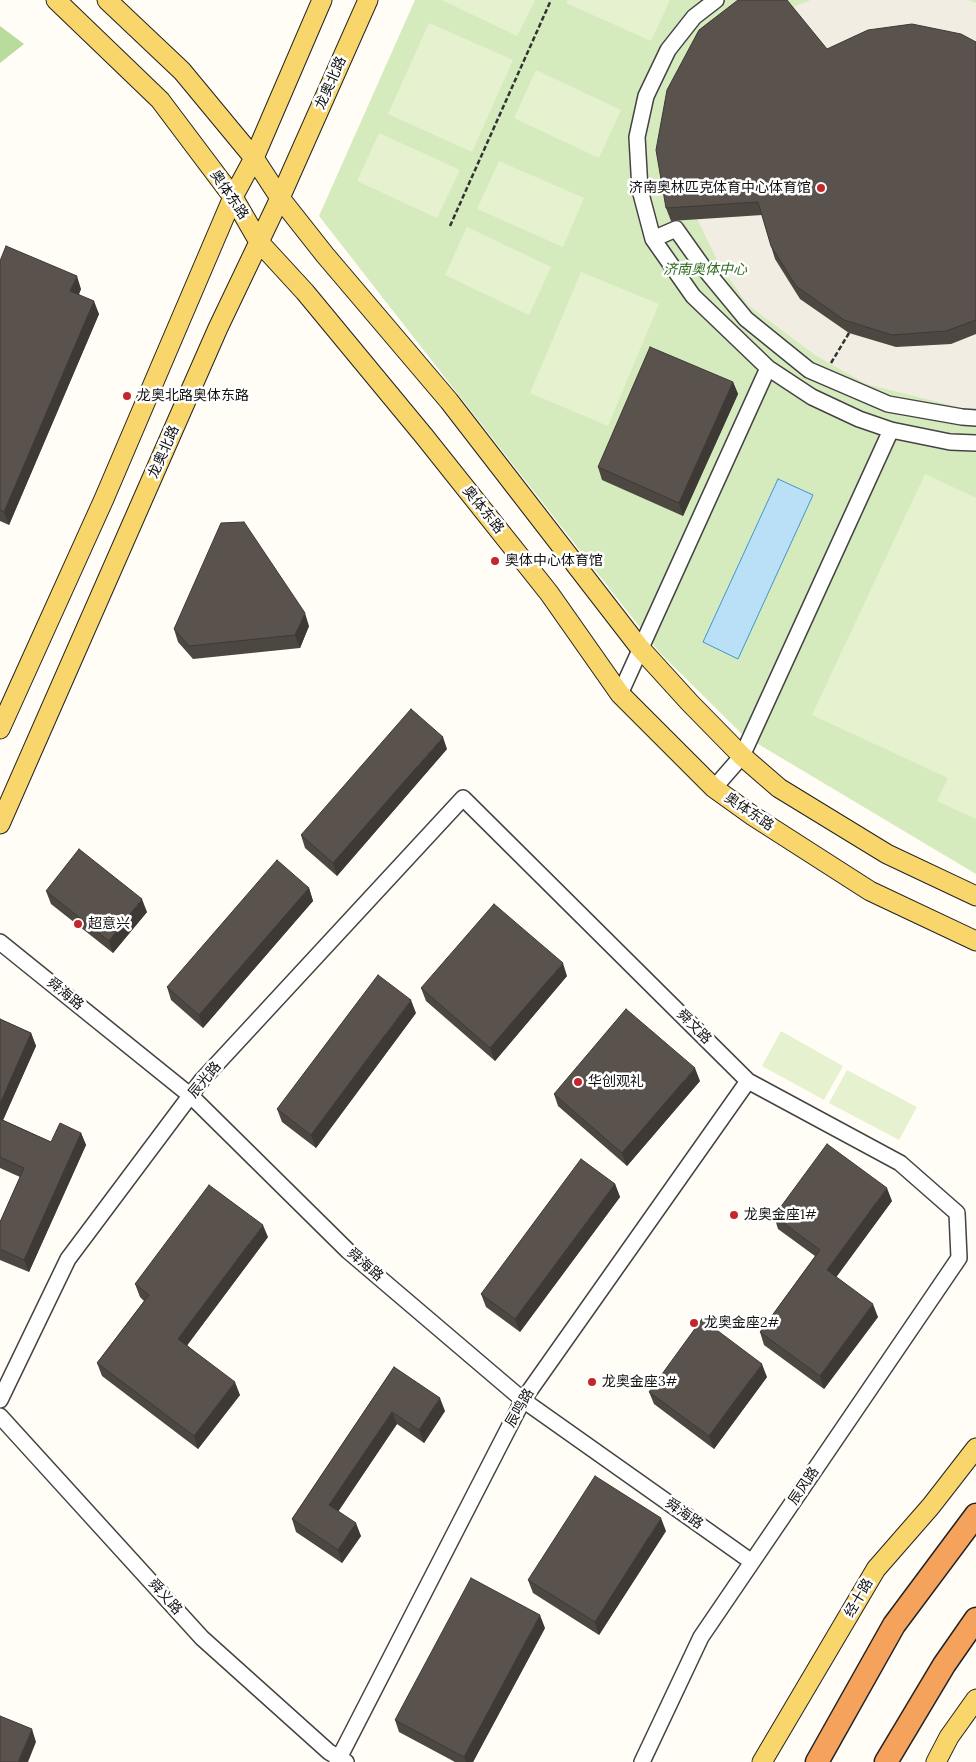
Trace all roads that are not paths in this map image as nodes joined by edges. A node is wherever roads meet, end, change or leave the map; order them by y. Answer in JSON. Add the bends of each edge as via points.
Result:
{"nodes":[{"id":1,"x":56,"y":0,"type":"edge"},
{"id":2,"x":107,"y":0,"type":"edge"},
{"id":3,"x":322,"y":0,"type":"edge"},
{"id":4,"x":368,"y":0,"type":"edge"},
{"id":5,"x":716,"y":0,"type":"edge"},
{"id":6,"x":254,"y":158,"type":"junction"},
{"id":7,"x":233,"y":197,"type":"junction"},
{"id":8,"x":280,"y":198,"type":"junction"},
{"id":9,"x":652,"y":239,"type":"junction"},
{"id":10,"x":259,"y":242,"type":"junction"},
{"id":11,"x":768,"y":368,"type":"junction"},
{"id":12,"x":976,"y":418,"type":"edge"},
{"id":13,"x":891,"y":430,"type":"junction"},
{"id":14,"x":976,"y":443,"type":"edge"},
{"id":15,"x":640,"y":648,"type":"junction"},
{"id":16,"x":620,"y":694,"type":"junction"},
{"id":17,"x":0,"y":729,"type":"edge"},
{"id":18,"x":742,"y":756,"type":"junction"},
{"id":19,"x":714,"y":788,"type":"junction"},
{"id":20,"x":463,"y":798,"type":"joint"},
{"id":21,"x":0,"y":824,"type":"edge"},
{"id":22,"x":976,"y":896,"type":"edge"},
{"id":23,"x":976,"y":941,"type":"edge"},
{"id":24,"x":0,"y":942,"type":"edge"},
{"id":25,"x":748,"y":1081,"type":"junction"},
{"id":26,"x":191,"y":1096,"type":"junction"},
{"id":27,"x":957,"y":1213,"type":"joint"},
{"id":28,"x":0,"y":1400,"type":"edge"},
{"id":29,"x":523,"y":1400,"type":"junction"},
{"id":30,"x":0,"y":1416,"type":"edge"},
{"id":31,"x":976,"y":1448,"type":"edge"},
{"id":32,"x":976,"y":1515,"type":"edge"},
{"id":33,"x":752,"y":1562,"type":"junction"},
{"id":34,"x":976,"y":1619,"type":"edge"},
{"id":35,"x":976,"y":1698,"type":"edge"},
{"id":36,"x":341,"y":1761,"type":"edge"},
{"id":37,"x":642,"y":1762,"type":"edge"},
{"id":38,"x":762,"y":1762,"type":"edge"},
{"id":39,"x":817,"y":1762,"type":"edge"},
{"id":40,"x":886,"y":1762,"type":"edge"},
{"id":41,"x":936,"y":1762,"type":"edge"}],
"edges":[{"from":1,"to":7,"type":"main road","name":"奥体东路","via":[[160,100]]},
{"from":2,"to":6,"type":"main road","via":[[182,71]]},
{"from":3,"to":6,"type":"main road"},
{"from":4,"to":8,"type":"main road","name":"龙奥北路"},
{"from":5,"to":9,"type":"street","via":[[694,17],[668,50],[646,96],[636,137],[640,190]]},
{"from":6,"to":7,"type":"main road"},
{"from":6,"to":8,"type":"main road"},
{"from":7,"to":10,"type":"main road","name":"奥体东路"},
{"from":7,"to":17,"type":"main road","via":[[104,499]]},
{"from":8,"to":10,"type":"main road","name":"龙奥北路"},
{"from":8,"to":15,"type":"main road","via":[[325,256],[449,401]]},
{"from":9,"to":11,"type":"street","via":[[693,296]]},
{"from":9,"to":12,"type":"street","via":[[676,229],[746,319],[809,370],[888,404]]},
{"from":10,"to":16,"type":"main road","name":"奥体东路","via":[[306,292],[424,436],[543,585]]},
{"from":10,"to":21,"type":"main road","name":"龙奥北路"},
{"from":11,"to":13,"type":"street","via":[[812,397],[859,420]]},
{"from":11,"to":15,"type":"street"},
{"from":13,"to":14,"type":"street","via":[[950,442]]},
{"from":13,"to":18,"type":"street"},
{"from":15,"to":16,"type":"street"},
{"from":15,"to":18,"type":"main road"},
{"from":16,"to":19,"type":"main road","name":"奥体东路"},
{"from":18,"to":19,"type":"street"},
{"from":18,"to":22,"type":"main road","via":[[780,788],[887,854]]},
{"from":19,"to":23,"type":"main road","name":"奥体东路","via":[[870,891]]},
{"from":20,"to":25,"type":"street","name":"舜文路"},
{"from":20,"to":26,"type":"street","name":"辰光路","via":[[202,1080]]},
{"from":24,"to":26,"type":"street","name":"舜海路"},
{"from":25,"to":27,"type":"street","name":"舜文路","via":[[900,1163]]},
{"from":25,"to":29,"type":"street","name":"辰鸣路"},
{"from":26,"to":28,"type":"street","name":"辰光路","via":[[68,1259]]},
{"from":26,"to":29,"type":"street","name":"舜海路","via":[[348,1251]]},
{"from":27,"to":33,"type":"street","name":"辰风路","via":[[959,1258]]},
{"from":29,"to":33,"type":"street","name":"舜海路"},
{"from":29,"to":36,"type":"street","name":"辰鸣路"},
{"from":30,"to":36,"type":"street","name":"舜义路","via":[[202,1638]]},
{"from":31,"to":38,"type":"main road","name":"经十路","via":[[876,1569]]},
{"from":32,"to":39,"type":"highway","via":[[894,1625]]},
{"from":33,"to":37,"type":"street","name":"辰风路","via":[[701,1637]]},
{"from":34,"to":40,"type":"highway","via":[[944,1665]]},
{"from":35,"to":41,"type":"main road"}]}
